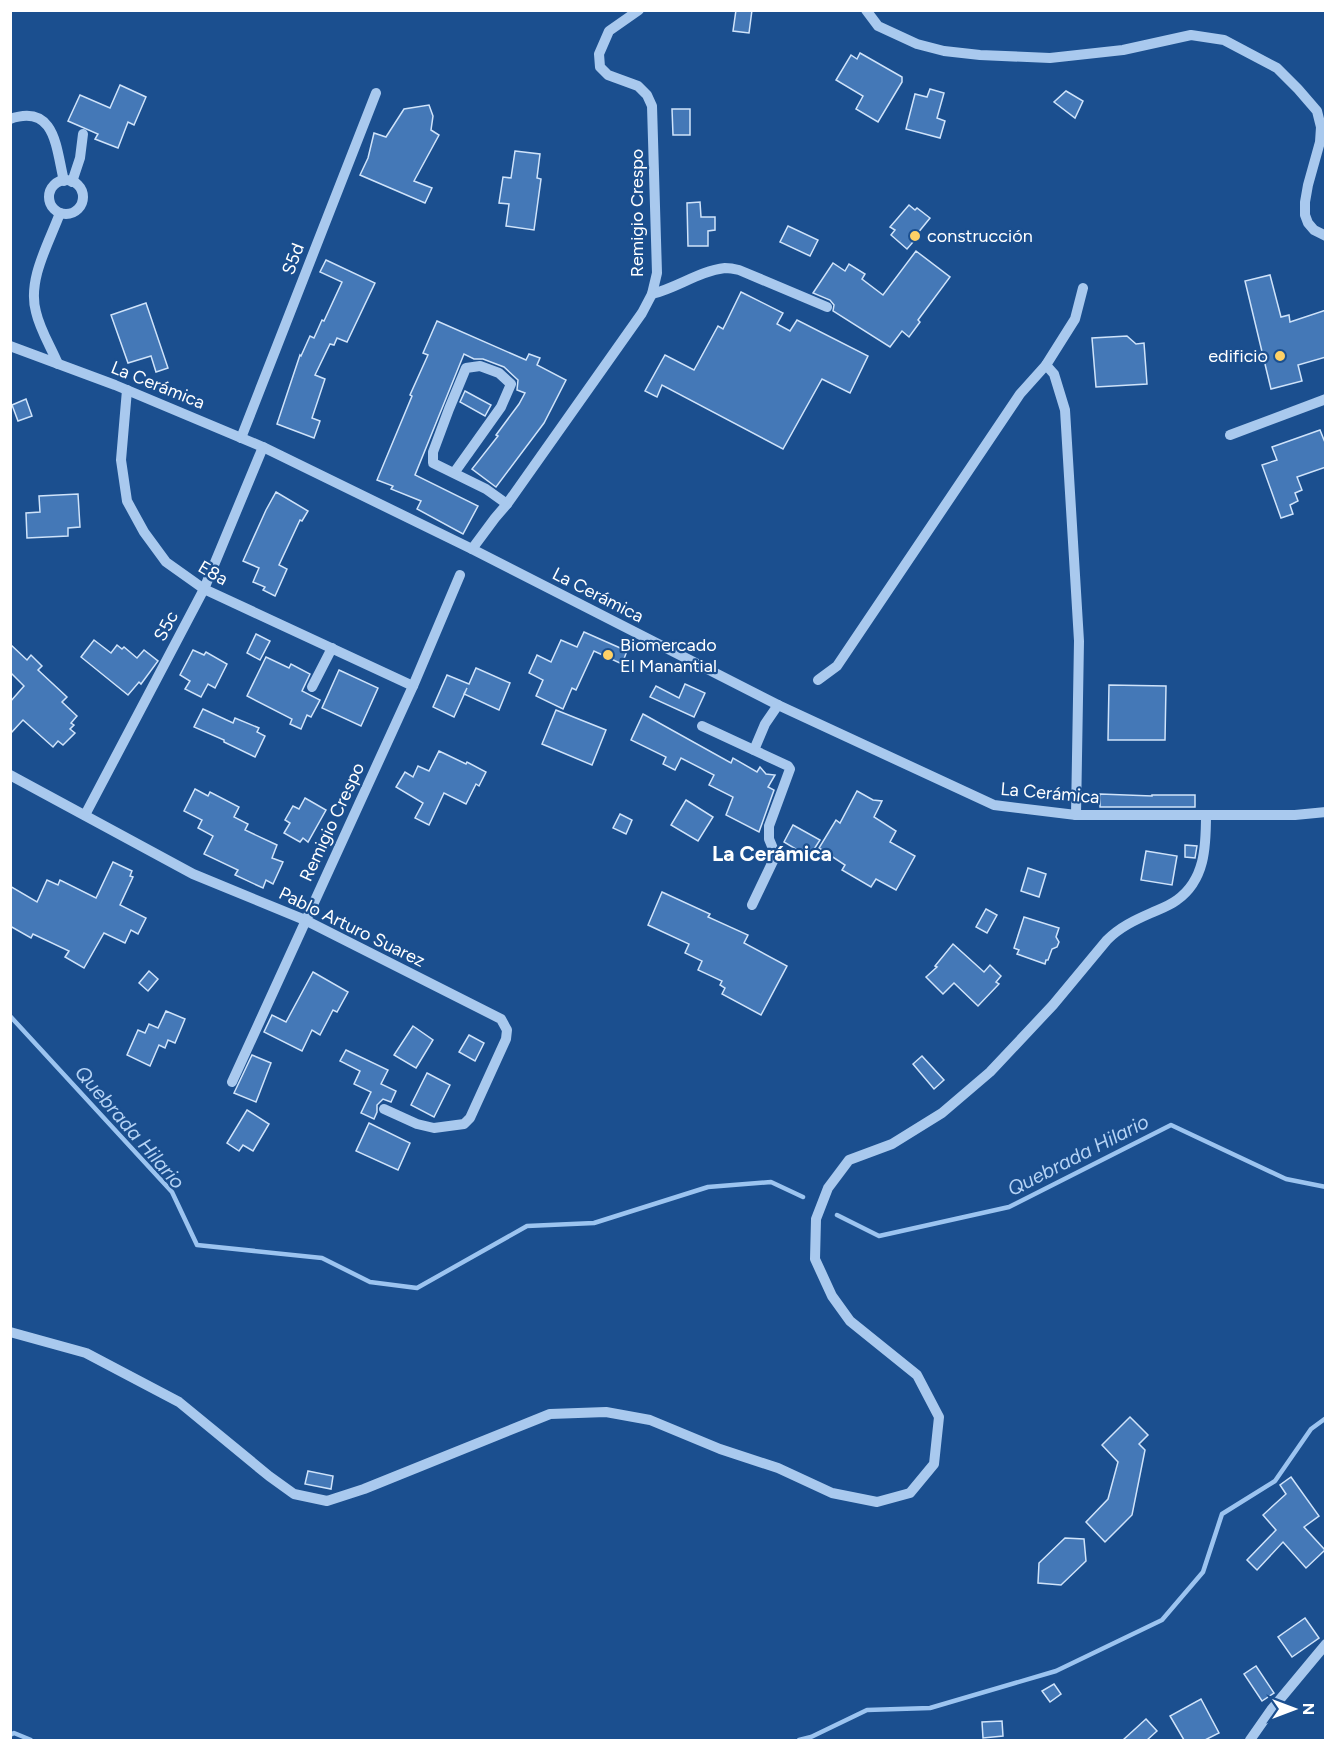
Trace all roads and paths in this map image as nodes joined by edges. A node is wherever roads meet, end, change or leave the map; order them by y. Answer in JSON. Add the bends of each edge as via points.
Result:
{"nodes":[{"id":1,"x":639,"y":10,"type":"edge"},
{"id":2,"x":866,"y":10,"type":"edge"},
{"id":3,"x":376,"y":93,"type":"dead end"},
{"id":4,"x":10,"y":119,"type":"edge"},
{"id":5,"x":83,"y":134,"type":"dead end"},
{"id":6,"x":68,"y":181,"type":"junction"},
{"id":7,"x":60,"y":213,"type":"junction"},
{"id":8,"x":1326,"y":236,"type":"edge"},
{"id":9,"x":1083,"y":288,"type":"dead end"},
{"id":10,"x":652,"y":294,"type":"junction"},
{"id":11,"x":827,"y":307,"type":"dead end"},
{"id":12,"x":10,"y":346,"type":"edge"},
{"id":13,"x":58,"y":364,"type":"junction"},
{"id":14,"x":1046,"y":365,"type":"junction"},
{"id":15,"x":127,"y":390,"type":"junction"},
{"id":16,"x":1326,"y":399,"type":"edge"},
{"id":17,"x":1230,"y":435,"type":"dead end"},
{"id":18,"x":241,"y":438,"type":"junction"},
{"id":19,"x":263,"y":447,"type":"junction"},
{"id":20,"x":454,"y":473,"type":"junction"},
{"id":21,"x":507,"y":504,"type":"junction"},
{"id":22,"x":472,"y":549,"type":"junction"},
{"id":23,"x":460,"y":575,"type":"dead end"},
{"id":24,"x":204,"y":589,"type":"junction"},
{"id":25,"x":332,"y":648,"type":"junction"},
{"id":26,"x":818,"y":680,"type":"dead end"},
{"id":27,"x":413,"y":686,"type":"junction"},
{"id":28,"x":312,"y":687,"type":"dead end"},
{"id":29,"x":778,"y":705,"type":"junction"},
{"id":30,"x":702,"y":726,"type":"dead end"},
{"id":31,"x":754,"y":750,"type":"junction"},
{"id":32,"x":10,"y":775,"type":"edge"},
{"id":33,"x":1326,"y":812,"type":"edge"},
{"id":34,"x":85,"y":815,"type":"junction"},
{"id":35,"x":1076,"y":815,"type":"junction"},
{"id":36,"x":1206,"y":815,"type":"junction"},
{"id":37,"x":752,"y":905,"type":"dead end"},
{"id":38,"x":305,"y":921,"type":"junction"},
{"id":39,"x":232,"y":1082,"type":"dead end"},
{"id":40,"x":384,"y":1109,"type":"dead end"},
{"id":41,"x":10,"y":1332,"type":"edge"},
{"id":42,"x":1326,"y":1644,"type":"edge"},
{"id":43,"x":1250,"y":1740,"type":"edge"}],
"edges":[{"from":1,"to":10,"type":"street","name":"Remigio Crespo","via":[[609,31],[599,54],[600,67],[608,75],[638,86],[652,106],[657,273]]},
{"from":2,"to":8,"type":"street","via":[[878,26],[917,44],[980,55],[1050,58],[1123,50],[1191,35],[1224,40],[1277,68],[1317,111],[1320,142],[1308,185],[1305,215],[1310,226]]},
{"from":3,"to":18,"type":"street","name":"S5d"},
{"from":4,"to":6,"type":"street","via":[[33,115],[43,120],[51,130]]},
{"from":5,"to":6,"type":"street","via":[[80,158]]},
{"from":6,"to":7,"type":"street","via":[[54,186],[49,196]]},
{"from":6,"to":7,"type":"street","via":[[78,186],[82,202],[76,211]]},
{"from":7,"to":13,"type":"street","via":[[34,282],[33,297]]},
{"from":9,"to":14,"type":"street","via":[[1075,319]]},
{"from":10,"to":11,"type":"street","via":[[725,268],[739,270]]},
{"from":10,"to":21,"type":"street","name":"Remigio Crespo"},
{"from":12,"to":13,"type":"street","name":"La Cerámica"},
{"from":13,"to":15,"type":"street","name":"La Cerámica"},
{"from":14,"to":26,"type":"street","via":[[1020,394],[837,666]]},
{"from":14,"to":35,"type":"street","via":[[1054,374],[1065,410],[1079,641]]},
{"from":15,"to":18,"type":"street","name":"La Cerámica"},
{"from":15,"to":24,"type":"street","name":"E8a","via":[[121,460],[127,501],[166,562]]},
{"from":16,"to":17,"type":"street"},
{"from":18,"to":19,"type":"street","name":"La Cerámica"},
{"from":19,"to":22,"type":"street","name":"La Cerámica"},
{"from":19,"to":24,"type":"street","name":"S5c"},
{"from":20,"to":20,"type":"street","via":[[501,407],[511,384],[499,373],[480,366],[466,369],[433,452],[433,463]]},
{"from":20,"to":21,"type":"street"},
{"from":21,"to":22,"type":"street","name":"Remigio Crespo"},
{"from":22,"to":29,"type":"street","name":"La Cerámica"},
{"from":23,"to":27,"type":"street","name":"Remigio Crespo"},
{"from":24,"to":25,"type":"street","name":"E8a"},
{"from":24,"to":34,"type":"street","name":"S5c"},
{"from":25,"to":27,"type":"street","name":"E8a"},
{"from":25,"to":28,"type":"street"},
{"from":27,"to":38,"type":"street","name":"Remigio Crespo"},
{"from":29,"to":31,"type":"street"},
{"from":29,"to":35,"type":"street","name":"La Cerámica","via":[[994,806]]},
{"from":30,"to":31,"type":"street"},
{"from":31,"to":37,"type":"street","via":[[790,769],[769,826],[773,861]]},
{"from":32,"to":34,"type":"street","name":"Pablo Arturo Suarez"},
{"from":33,"to":36,"type":"street","name":"La Cerámica"},
{"from":34,"to":38,"type":"street","name":"Pablo Arturo Suarez","via":[[193,874]]},
{"from":35,"to":36,"type":"street","name":"La Cerámica"},
{"from":36,"to":41,"type":"street","via":[[1205,850],[1195,881],[1186,893],[1116,931],[990,1072],[942,1113],[892,1143],[849,1160],[828,1188],[816,1219],[815,1259],[832,1296],[850,1321],[917,1375],[939,1418],[934,1464],[910,1493],[877,1502],[832,1493],[778,1468],[650,1420],[606,1412],[550,1414],[364,1489],[327,1500],[294,1494],[179,1402],[86,1353]]},
{"from":38,"to":39,"type":"street","name":"Remigio Crespo"},
{"from":38,"to":40,"type":"street","name":"Pablo Arturo Suarez","via":[[501,1019],[507,1030],[464,1124],[434,1128]]},
{"from":42,"to":43,"type":"street"}]}
